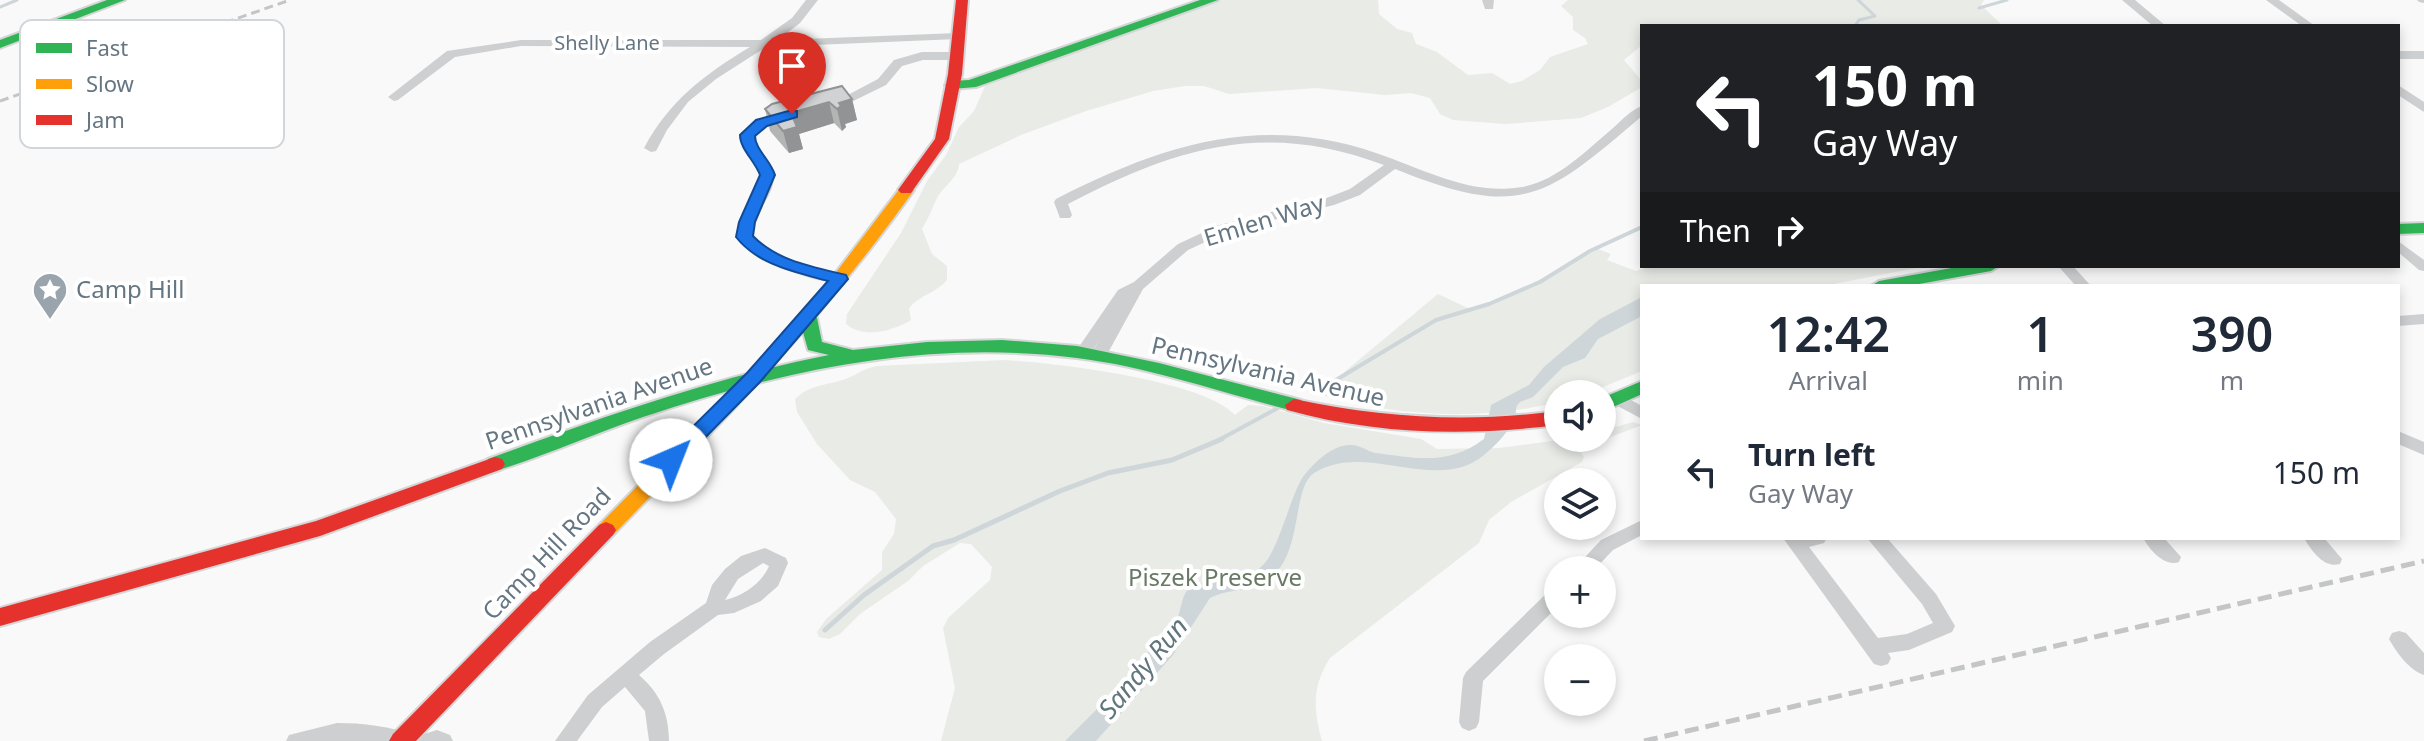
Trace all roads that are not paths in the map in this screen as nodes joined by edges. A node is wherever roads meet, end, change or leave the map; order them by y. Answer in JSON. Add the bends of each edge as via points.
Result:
{"nodes":[{"id":1,"x":90,"y":0,"type":"edge"},
{"id":2,"x":119,"y":0,"type":"edge"},
{"id":3,"x":131,"y":0,"type":"edge"},
{"id":4,"x":812,"y":0,"type":"edge"},
{"id":5,"x":962,"y":0,"type":"edge"},
{"id":6,"x":1212,"y":0,"type":"edge"},
{"id":7,"x":2128,"y":0,"type":"edge"},
{"id":8,"x":2272,"y":0,"type":"edge"},
{"id":9,"x":36,"y":20,"type":"edge"},
{"id":10,"x":60,"y":20,"type":"edge"},
{"id":11,"x":66,"y":20,"type":"edge"},
{"id":12,"x":2158,"y":24,"type":"edge"},
{"id":13,"x":2306,"y":24,"type":"edge"},
{"id":14,"x":958,"y":36,"type":"junction"},
{"id":15,"x":763,"y":44,"type":"junction"},
{"id":16,"x":2400,"y":55,"type":"edge"},
{"id":17,"x":2424,"y":55,"type":"edge"},
{"id":18,"x":956,"y":56,"type":"junction"},
{"id":19,"x":958,"y":89,"type":"junction"},
{"id":20,"x":2400,"y":90,"type":"edge"},
{"id":21,"x":394,"y":97,"type":"dead end"},
{"id":22,"x":2424,"y":108,"type":"edge"},
{"id":23,"x":1640,"y":112,"type":"edge"},
{"id":24,"x":651,"y":148,"type":"dead end"},
{"id":25,"x":1394,"y":164,"type":"junction"},
{"id":26,"x":1065,"y":215,"type":"dead end"},
{"id":27,"x":2424,"y":228,"type":"edge"},
{"id":28,"x":2400,"y":229,"type":"edge"},
{"id":29,"x":2400,"y":247,"type":"edge"},
{"id":30,"x":2424,"y":267,"type":"edge"},
{"id":31,"x":1980,"y":268,"type":"edge"},
{"id":32,"x":2067,"y":268,"type":"edge"},
{"id":33,"x":840,"y":279,"type":"junction"},
{"id":34,"x":1890,"y":284,"type":"edge"},
{"id":35,"x":2082,"y":284,"type":"edge"},
{"id":36,"x":808,"y":318,"type":"junction"},
{"id":37,"x":2424,"y":319,"type":"edge"},
{"id":38,"x":2400,"y":321,"type":"edge"},
{"id":39,"x":863,"y":354,"type":"junction"},
{"id":40,"x":1090,"y":355,"type":"junction"},
{"id":41,"x":754,"y":378,"type":"junction"},
{"id":42,"x":1640,"y":388,"type":"edge"},
{"id":43,"x":1616,"y":399,"type":"edge"},
{"id":44,"x":1616,"y":404,"type":"edge"},
{"id":45,"x":1640,"y":412,"type":"edge"},
{"id":46,"x":625,"y":417,"type":"junction"},
{"id":47,"x":1544,"y":421,"type":"edge"},
{"id":48,"x":692,"y":438,"type":"junction"},
{"id":49,"x":2400,"y":438,"type":"edge"},
{"id":50,"x":2424,"y":449,"type":"edge"},
{"id":51,"x":1640,"y":528,"type":"edge"},
{"id":52,"x":1794,"y":540,"type":"edge"},
{"id":53,"x":1878,"y":540,"type":"edge"},
{"id":54,"x":2154,"y":540,"type":"edge"},
{"id":55,"x":2315,"y":540,"type":"edge"},
{"id":56,"x":1596,"y":556,"type":"edge"},
{"id":57,"x":2172,"y":557,"type":"dead end"},
{"id":58,"x":2333,"y":559,"type":"dead end"},
{"id":59,"x":715,"y":607,"type":"dead end"},
{"id":60,"x":1544,"y":608,"type":"edge"},
{"id":61,"x":0,"y":617,"type":"edge"},
{"id":62,"x":2399,"y":639,"type":"dead end"},
{"id":63,"x":2424,"y":667,"type":"edge"},
{"id":64,"x":625,"y":675,"type":"junction"},
{"id":65,"x":1469,"y":722,"type":"dead end"},
{"id":66,"x":296,"y":741,"type":"edge"},
{"id":67,"x":402,"y":741,"type":"edge"},
{"id":68,"x":428,"y":741,"type":"edge"},
{"id":69,"x":443,"y":741,"type":"edge"},
{"id":70,"x":565,"y":741,"type":"edge"},
{"id":71,"x":659,"y":741,"type":"edge"}],
"edges":[{"from":1,"to":9,"type":"main road"},
{"from":2,"to":10,"type":"main road"},
{"from":3,"to":11,"type":"main road"},
{"from":4,"to":15,"type":"street","via":[[796,22]]},
{"from":5,"to":14,"type":"main road","name":"Camp Hill Road"},
{"from":6,"to":19,"type":"main road"},
{"from":7,"to":12,"type":"street"},
{"from":8,"to":13,"type":"street"},
{"from":14,"to":15,"type":"street","name":"Shelly Lane"},
{"from":14,"to":18,"type":"main road","name":"Camp Hill Road"},
{"from":15,"to":21,"type":"street","name":"Shelly Lane","via":[[521,43],[451,54]]},
{"from":15,"to":24,"type":"street","via":[[688,94],[661,124]]},
{"from":16,"to":17,"type":"street"},
{"from":18,"to":19,"type":"main road","name":"Camp Hill Road"},
{"from":18,"to":33,"type":"street","via":[[922,56],[898,63],[877,85],[813,111],[761,123],[747,135],[768,175],[744,237],[787,265]]},
{"from":19,"to":33,"type":"main road","name":"Camp Hill Road","via":[[937,148]]},
{"from":20,"to":22,"type":"street"},
{"from":23,"to":25,"type":"street","via":[[1565,171],[1531,189],[1462,189]]},
{"from":25,"to":26,"type":"street","via":[[1299,140],[1211,142],[1117,171],[1061,202]]},
{"from":25,"to":40,"type":"street","name":"Emlen Way","via":[[1355,192],[1224,228],[1183,247],[1139,285]]},
{"from":27,"to":28,"type":"main road"},
{"from":29,"to":30,"type":"street"},
{"from":31,"to":34,"type":"main road"},
{"from":32,"to":35,"type":"street"},
{"from":33,"to":36,"type":"main road","name":"Camp Hill Road"},
{"from":36,"to":39,"type":"main road","via":[[814,346]]},
{"from":36,"to":41,"type":"main road","name":"Camp Hill Road"},
{"from":37,"to":38,"type":"street"},
{"from":39,"to":40,"type":"main road","name":"Pennsylvania Avenue","via":[[980,348]]},
{"from":39,"to":41,"type":"main road","name":"Pennsylvania Avenue"},
{"from":40,"to":47,"type":"main road","name":"Pennsylvania Avenue","via":[[1326,414],[1404,428],[1482,429]]},
{"from":41,"to":46,"type":"main road","name":"Pennsylvania Avenue"},
{"from":41,"to":48,"type":"main road","name":"Camp Hill Road"},
{"from":42,"to":43,"type":"main road"},
{"from":44,"to":45,"type":"street"},
{"from":46,"to":48,"type":"main road","via":[[680,414],[691,423]]},
{"from":46,"to":61,"type":"main road","name":"Pennsylvania Avenue","via":[[309,531]]},
{"from":48,"to":67,"type":"main road","name":"Camp Hill Road"},
{"from":49,"to":50,"type":"street"},
{"from":51,"to":56,"type":"street"},
{"from":52,"to":53,"type":"street","via":[[1877,653],[1945,626],[1929,599]]},
{"from":54,"to":57,"type":"street"},
{"from":55,"to":58,"type":"street"},
{"from":59,"to":64,"type":"street"},
{"from":60,"to":65,"type":"street","via":[[1473,678]]},
{"from":62,"to":63,"type":"street"},
{"from":64,"to":70,"type":"street","via":[[595,701]]},
{"from":64,"to":71,"type":"street","via":[[650,696]]},
{"from":66,"to":67,"type":"street","via":[[334,730]]},
{"from":68,"to":69,"type":"street"}]}
